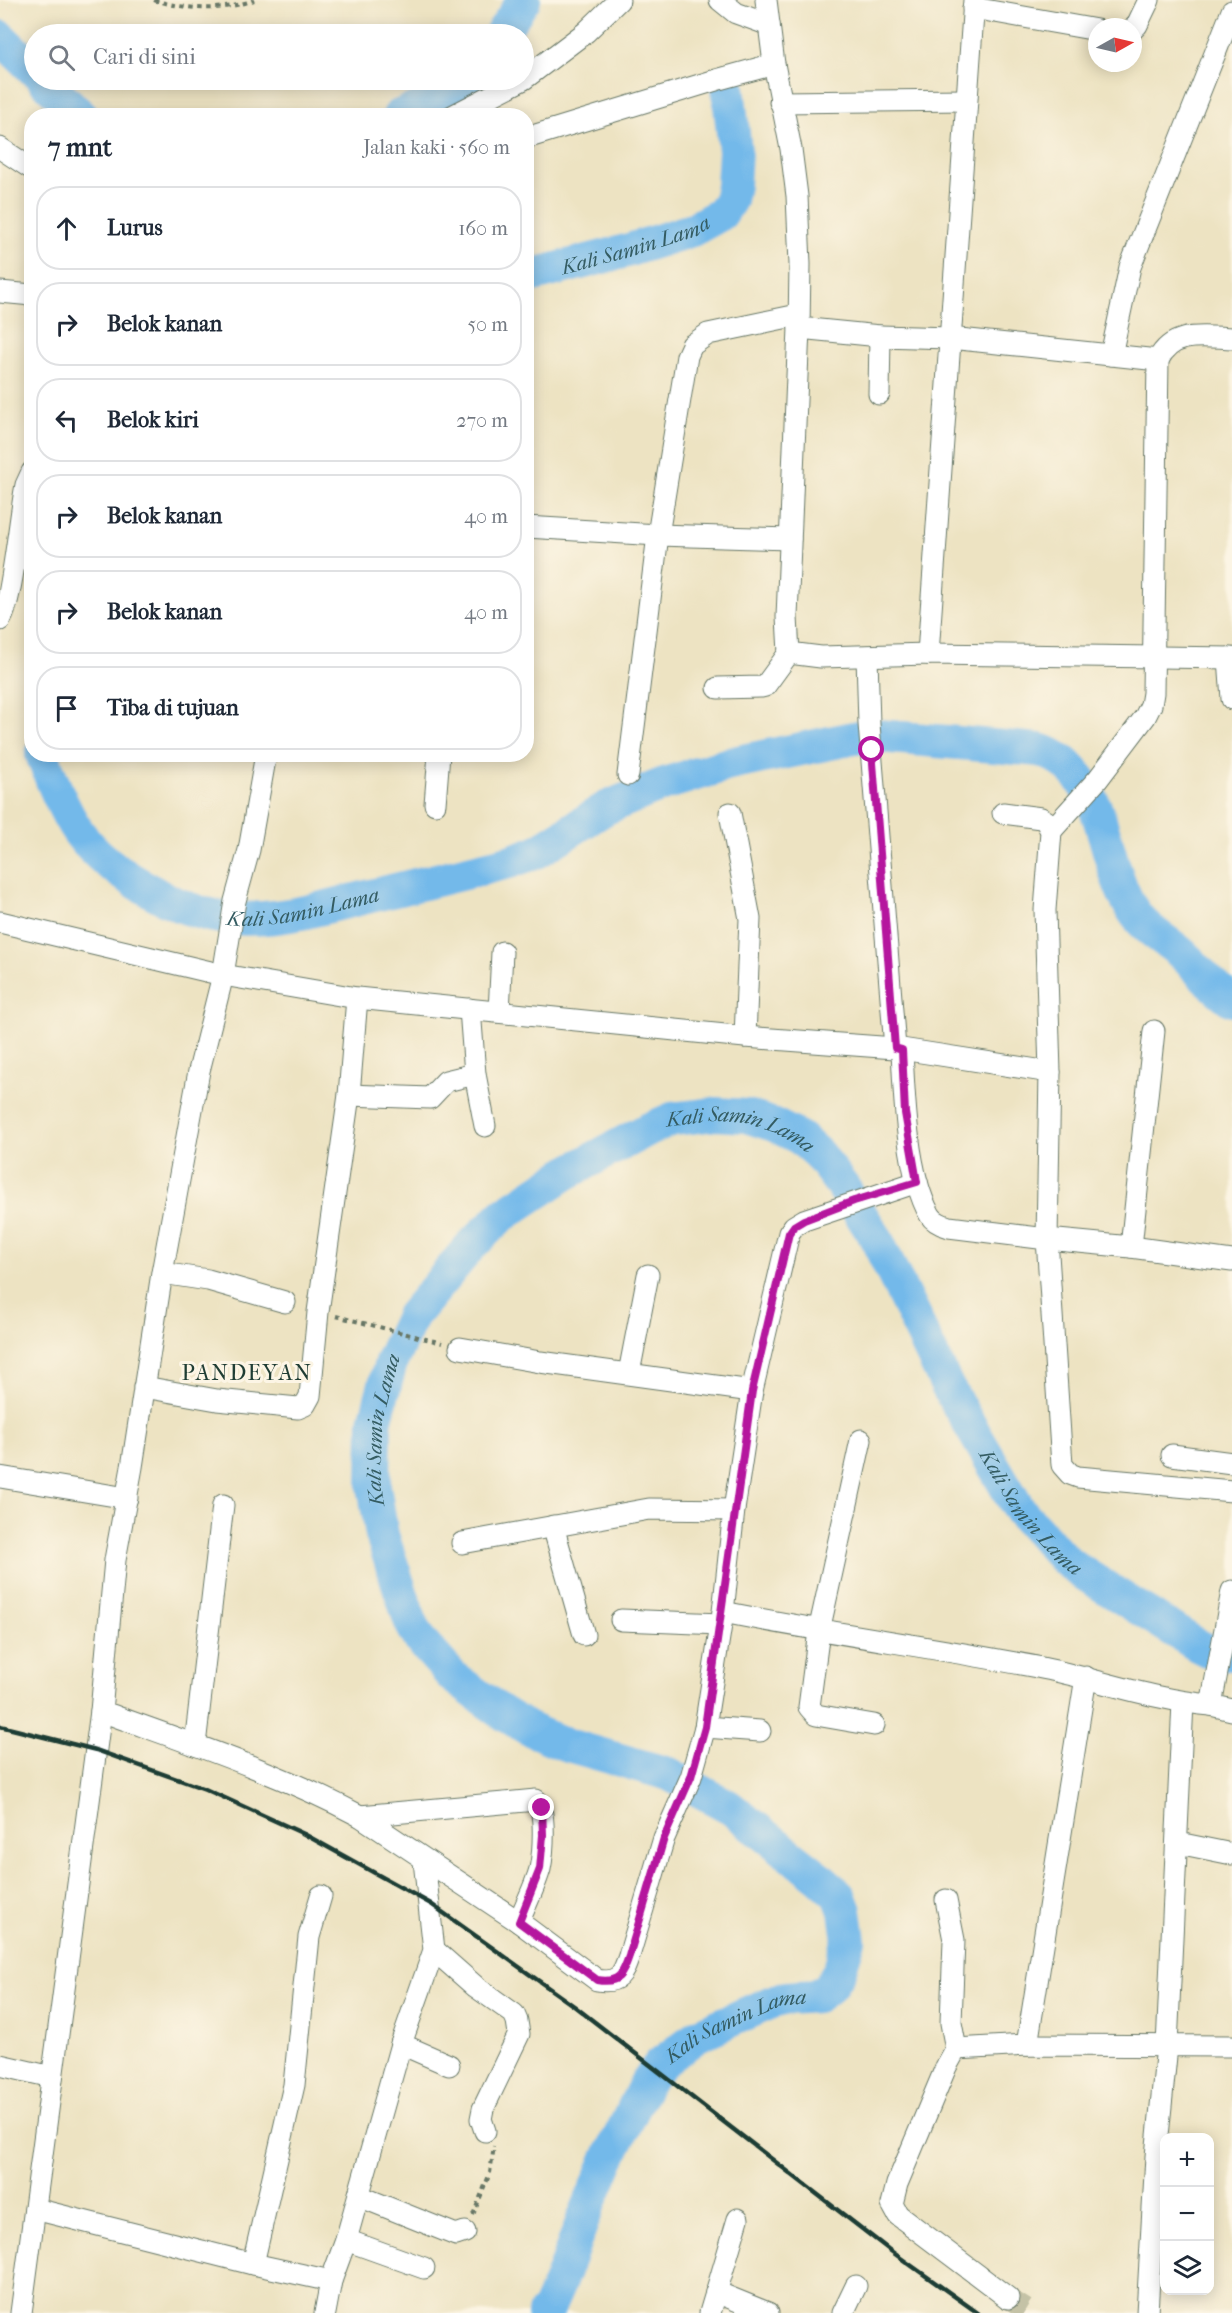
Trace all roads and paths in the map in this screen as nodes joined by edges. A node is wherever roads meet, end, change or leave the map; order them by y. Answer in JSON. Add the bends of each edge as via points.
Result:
{"nodes":[{"id":1,"x":154,"y":0,"type":"edge"},
{"id":2,"x":254,"y":0,"type":"edge"},
{"id":3,"x":619,"y":0,"type":"edge"},
{"id":4,"x":720,"y":0,"type":"edge"},
{"id":5,"x":765,"y":0,"type":"edge"},
{"id":6,"x":1149,"y":0,"type":"edge"},
{"id":7,"x":1221,"y":0,"type":"edge"},
{"id":8,"x":974,"y":4,"type":"edge"},
{"id":9,"x":1232,"y":9,"type":"edge"},
{"id":10,"x":1140,"y":18,"type":"edge"},
{"id":11,"x":769,"y":25,"type":"junction"},
{"id":12,"x":1088,"y":28,"type":"edge"},
{"id":13,"x":774,"y":64,"type":"junction"},
{"id":14,"x":534,"y":71,"type":"edge"},
{"id":15,"x":502,"y":90,"type":"edge"},
{"id":16,"x":966,"y":100,"type":"junction"},
{"id":17,"x":780,"y":102,"type":"junction"},
{"id":18,"x":467,"y":108,"type":"edge"},
{"id":19,"x":534,"y":136,"type":"edge"},
{"id":20,"x":0,"y":148,"type":"edge"},
{"id":21,"x":24,"y":164,"type":"edge"},
{"id":22,"x":0,"y":292,"type":"edge"},
{"id":23,"x":24,"y":294,"type":"edge"},
{"id":24,"x":798,"y":321,"type":"junction"},
{"id":25,"x":880,"y":336,"type":"junction"},
{"id":26,"x":950,"y":338,"type":"junction"},
{"id":27,"x":1232,"y":338,"type":"edge"},
{"id":28,"x":1111,"y":355,"type":"junction"},
{"id":29,"x":1158,"y":360,"type":"junction"},
{"id":30,"x":879,"y":394,"type":"dead end"},
{"id":31,"x":24,"y":494,"type":"edge"},
{"id":32,"x":534,"y":527,"type":"edge"},
{"id":33,"x":658,"y":535,"type":"junction"},
{"id":34,"x":790,"y":539,"type":"junction"},
{"id":35,"x":0,"y":620,"type":"edge"},
{"id":36,"x":789,"y":653,"type":"junction"},
{"id":37,"x":928,"y":654,"type":"junction"},
{"id":38,"x":867,"y":657,"type":"junction"},
{"id":39,"x":1152,"y":658,"type":"junction"},
{"id":40,"x":1230,"y":658,"type":"edge"},
{"id":41,"x":718,"y":688,"type":"dead end"},
{"id":42,"x":1232,"y":699,"type":"edge"},
{"id":43,"x":265,"y":762,"type":"edge"},
{"id":44,"x":438,"y":762,"type":"edge"},
{"id":45,"x":628,"y":775,"type":"dead end"},
{"id":46,"x":435,"y":804,"type":"dead end"},
{"id":47,"x":730,"y":813,"type":"dead end"},
{"id":48,"x":1003,"y":813,"type":"dead end"},
{"id":49,"x":1051,"y":831,"type":"junction"},
{"id":50,"x":0,"y":922,"type":"edge"},
{"id":51,"x":502,"y":952,"type":"dead end"},
{"id":52,"x":223,"y":975,"type":"junction"},
{"id":53,"x":357,"y":998,"type":"junction"},
{"id":54,"x":470,"y":1008,"type":"junction"},
{"id":55,"x":499,"y":1012,"type":"junction"},
{"id":56,"x":1154,"y":1031,"type":"dead end"},
{"id":57,"x":745,"y":1037,"type":"junction"},
{"id":58,"x":898,"y":1049,"type":"junction"},
{"id":59,"x":1050,"y":1072,"type":"junction"},
{"id":60,"x":475,"y":1074,"type":"junction"},
{"id":61,"x":349,"y":1095,"type":"junction"},
{"id":62,"x":485,"y":1126,"type":"dead end"},
{"id":63,"x":917,"y":1182,"type":"junction"},
{"id":64,"x":1047,"y":1239,"type":"junction"},
{"id":65,"x":1131,"y":1247,"type":"junction"},
{"id":66,"x":1232,"y":1261,"type":"edge"},
{"id":67,"x":162,"y":1273,"type":"junction"},
{"id":68,"x":648,"y":1275,"type":"dead end"},
{"id":69,"x":285,"y":1302,"type":"dead end"},
{"id":70,"x":318,"y":1312,"type":"junction"},
{"id":71,"x":460,"y":1348,"type":"joint"},
{"id":72,"x":629,"y":1373,"type":"junction"},
{"id":73,"x":144,"y":1387,"type":"junction"},
{"id":74,"x":752,"y":1391,"type":"junction"},
{"id":75,"x":861,"y":1440,"type":"dead end"},
{"id":76,"x":1172,"y":1455,"type":"dead end"},
{"id":77,"x":1232,"y":1463,"type":"edge"},
{"id":78,"x":0,"y":1477,"type":"edge"},
{"id":79,"x":1232,"y":1491,"type":"edge"},
{"id":80,"x":127,"y":1498,"type":"junction"},
{"id":81,"x":223,"y":1505,"type":"dead end"},
{"id":82,"x":734,"y":1510,"type":"junction"},
{"id":83,"x":553,"y":1526,"type":"junction"},
{"id":84,"x":462,"y":1542,"type":"dead end"},
{"id":85,"x":1232,"y":1590,"type":"edge"},
{"id":86,"x":722,"y":1618,"type":"junction"},
{"id":87,"x":621,"y":1620,"type":"dead end"},
{"id":88,"x":819,"y":1631,"type":"junction"},
{"id":89,"x":584,"y":1635,"type":"dead end"},
{"id":90,"x":1086,"y":1677,"type":"junction"},
{"id":91,"x":1183,"y":1702,"type":"junction"},
{"id":92,"x":1211,"y":1705,"type":"junction"},
{"id":93,"x":1232,"y":1710,"type":"edge"},
{"id":94,"x":101,"y":1711,"type":"junction"},
{"id":95,"x":874,"y":1725,"type":"dead end"},
{"id":96,"x":705,"y":1727,"type":"junction"},
{"id":97,"x":760,"y":1731,"type":"dead end"},
{"id":98,"x":195,"y":1745,"type":"junction"},
{"id":99,"x":360,"y":1816,"type":"junction"},
{"id":100,"x":1178,"y":1843,"type":"junction"},
{"id":101,"x":1232,"y":1854,"type":"edge"},
{"id":102,"x":424,"y":1861,"type":"junction"},
{"id":103,"x":321,"y":1896,"type":"dead end"},
{"id":104,"x":946,"y":1900,"type":"dead end"},
{"id":105,"x":519,"y":1922,"type":"junction"},
{"id":106,"x":434,"y":1950,"type":"junction"},
{"id":107,"x":401,"y":2044,"type":"junction"},
{"id":108,"x":1027,"y":2045,"type":"junction"},
{"id":109,"x":1167,"y":2046,"type":"junction"},
{"id":110,"x":1232,"y":2046,"type":"edge"},
{"id":111,"x":956,"y":2049,"type":"junction"},
{"id":112,"x":0,"y":2065,"type":"edge"},
{"id":113,"x":449,"y":2065,"type":"dead end"},
{"id":114,"x":52,"y":2078,"type":"junction"},
{"id":115,"x":485,"y":2131,"type":"dead end"},
{"id":116,"x":493,"y":2163,"type":"dead end"},
{"id":117,"x":358,"y":2196,"type":"junction"},
{"id":118,"x":35,"y":2209,"type":"junction"},
{"id":119,"x":738,"y":2218,"type":"dead end"},
{"id":120,"x":465,"y":2232,"type":"joint"},
{"id":121,"x":346,"y":2240,"type":"junction"},
{"id":122,"x":253,"y":2264,"type":"junction"},
{"id":123,"x":424,"y":2268,"type":"dead end"},
{"id":124,"x":331,"y":2281,"type":"junction"},
{"id":125,"x":856,"y":2286,"type":"dead end"},
{"id":126,"x":716,"y":2292,"type":"junction"},
{"id":127,"x":1008,"y":2298,"type":"tunnel mouth"},
{"id":128,"x":21,"y":2313,"type":"edge"},
{"id":129,"x":325,"y":2313,"type":"edge"},
{"id":130,"x":710,"y":2313,"type":"edge"},
{"id":131,"x":768,"y":2313,"type":"edge"},
{"id":132,"x":843,"y":2313,"type":"edge"},
{"id":133,"x":1146,"y":2313,"type":"edge"}],
"edges":[{"from":1,"to":2,"type":"path","via":[[196,10],[239,6]]},
{"from":3,"to":14,"type":"street","via":[[586,33]]},
{"from":4,"to":11,"type":"street","via":[[736,13]]},
{"from":5,"to":11,"type":"street"},
{"from":6,"to":10,"type":"street"},
{"from":7,"to":9,"type":"street"},
{"from":8,"to":12,"type":"street"},
{"from":8,"to":16,"type":"street"},
{"from":9,"to":28,"type":"street","via":[[1130,267]]},
{"from":11,"to":13,"type":"street"},
{"from":13,"to":17,"type":"street"},
{"from":13,"to":19,"type":"street"},
{"from":15,"to":18,"type":"street"},
{"from":16,"to":17,"type":"street"},
{"from":16,"to":26,"type":"street"},
{"from":17,"to":24,"type":"street","via":[[797,196]]},
{"from":20,"to":21,"type":"street"},
{"from":22,"to":23,"type":"street"},
{"from":24,"to":25,"type":"street"},
{"from":24,"to":33,"type":"street","via":[[708,334],[692,345]]},
{"from":24,"to":34,"type":"street"},
{"from":25,"to":26,"type":"street"},
{"from":25,"to":30,"type":"street"},
{"from":26,"to":28,"type":"street"},
{"from":26,"to":37,"type":"street"},
{"from":27,"to":29,"type":"street","via":[[1188,337],[1172,342]]},
{"from":28,"to":29,"type":"street"},
{"from":29,"to":39,"type":"street"},
{"from":31,"to":35,"type":"street","via":[[9,592]]},
{"from":32,"to":33,"type":"street"},
{"from":33,"to":34,"type":"street"},
{"from":33,"to":45,"type":"street"},
{"from":34,"to":36,"type":"street"},
{"from":36,"to":38,"type":"street","via":[[807,657]]},
{"from":36,"to":41,"type":"street","via":[[765,686]]},
{"from":37,"to":38,"type":"street"},
{"from":37,"to":39,"type":"street"},
{"from":38,"to":58,"type":"street","via":[[869,724]]},
{"from":39,"to":40,"type":"street"},
{"from":39,"to":49,"type":"street","via":[[1153,693],[1145,717],[1098,779]]},
{"from":40,"to":42,"type":"street"},
{"from":43,"to":52,"type":"street"},
{"from":44,"to":46,"type":"street"},
{"from":47,"to":57,"type":"street","via":[[750,919]]},
{"from":48,"to":49,"type":"street","via":[[1041,818]]},
{"from":49,"to":59,"type":"street","via":[[1046,910]]},
{"from":50,"to":52,"type":"street"},
{"from":51,"to":55,"type":"street"},
{"from":52,"to":53,"type":"street"},
{"from":52,"to":67,"type":"street","via":[[199,1071]]},
{"from":53,"to":54,"type":"street"},
{"from":53,"to":61,"type":"street"},
{"from":54,"to":55,"type":"street"},
{"from":54,"to":60,"type":"street"},
{"from":55,"to":57,"type":"street"},
{"from":56,"to":65,"type":"street"},
{"from":57,"to":58,"type":"street"},
{"from":58,"to":59,"type":"street"},
{"from":58,"to":63,"type":"street"},
{"from":59,"to":64,"type":"street"},
{"from":60,"to":61,"type":"street","via":[[446,1081],[430,1098]]},
{"from":60,"to":62,"type":"street"},
{"from":61,"to":70,"type":"street"},
{"from":63,"to":64,"type":"street","via":[[930,1215],[942,1225]]},
{"from":63,"to":74,"type":"street","via":[[799,1221],[789,1233]]},
{"from":64,"to":65,"type":"street"},
{"from":64,"to":79,"type":"street","via":[[1062,1466],[1078,1477]]},
{"from":65,"to":66,"type":"street"},
{"from":67,"to":69,"type":"street","via":[[208,1280]]},
{"from":67,"to":73,"type":"street"},
{"from":68,"to":72,"type":"street"},
{"from":70,"to":71,"type":"path"},
{"from":70,"to":73,"type":"street","via":[[310,1396],[302,1407],[217,1400]]},
{"from":71,"to":72,"type":"street"},
{"from":72,"to":74,"type":"street"},
{"from":73,"to":80,"type":"street"},
{"from":74,"to":82,"type":"street"},
{"from":75,"to":88,"type":"street"},
{"from":76,"to":77,"type":"street"},
{"from":78,"to":80,"type":"street"},
{"from":80,"to":94,"type":"street","via":[[115,1560]]},
{"from":81,"to":98,"type":"street"},
{"from":82,"to":83,"type":"street","via":[[662,1507]]},
{"from":82,"to":86,"type":"street"},
{"from":83,"to":84,"type":"street"},
{"from":83,"to":89,"type":"street"},
{"from":85,"to":92,"type":"street"},
{"from":86,"to":87,"type":"street"},
{"from":86,"to":88,"type":"street"},
{"from":86,"to":96,"type":"street"},
{"from":88,"to":90,"type":"street"},
{"from":88,"to":95,"type":"street","via":[[811,1710],[816,1715]]},
{"from":90,"to":91,"type":"street"},
{"from":90,"to":108,"type":"street"},
{"from":91,"to":92,"type":"street"},
{"from":91,"to":100,"type":"street"},
{"from":92,"to":93,"type":"street"},
{"from":94,"to":98,"type":"street"},
{"from":94,"to":114,"type":"street"},
{"from":96,"to":97,"type":"street"},
{"from":96,"to":105,"type":"street","via":[[619,1977],[597,1980]]},
{"from":98,"to":99,"type":"street","via":[[308,1790]]},
{"from":99,"to":102,"type":"street"},
{"from":99,"to":105,"type":"street","via":[[539,1802],[543,1835],[540,1869]]},
{"from":100,"to":101,"type":"street"},
{"from":100,"to":109,"type":"street"},
{"from":102,"to":105,"type":"street"},
{"from":102,"to":106,"type":"street"},
{"from":103,"to":122,"type":"street","via":[[309,1937],[299,2054],[290,2106]]},
{"from":104,"to":111,"type":"street","via":[[954,1940],[951,2023]]},
{"from":106,"to":107,"type":"street"},
{"from":106,"to":115,"type":"street","via":[[510,2011],[517,2021],[519,2034],[483,2109]]},
{"from":107,"to":113,"type":"street"},
{"from":107,"to":117,"type":"street"},
{"from":108,"to":109,"type":"street"},
{"from":108,"to":111,"type":"street"},
{"from":109,"to":110,"type":"street"},
{"from":109,"to":133,"type":"street"},
{"from":111,"to":127,"type":"street","via":[[892,2205],[898,2215]]},
{"from":112,"to":114,"type":"street"},
{"from":114,"to":118,"type":"street"},
{"from":116,"to":120,"type":"path"},
{"from":117,"to":120,"type":"street","via":[[456,2235]]},
{"from":117,"to":121,"type":"street"},
{"from":118,"to":122,"type":"street"},
{"from":118,"to":128,"type":"street"},
{"from":119,"to":126,"type":"street"},
{"from":121,"to":123,"type":"street"},
{"from":121,"to":124,"type":"street"},
{"from":122,"to":124,"type":"street"},
{"from":124,"to":129,"type":"street"},
{"from":125,"to":132,"type":"street"},
{"from":126,"to":130,"type":"street"},
{"from":126,"to":131,"type":"street"}]}
